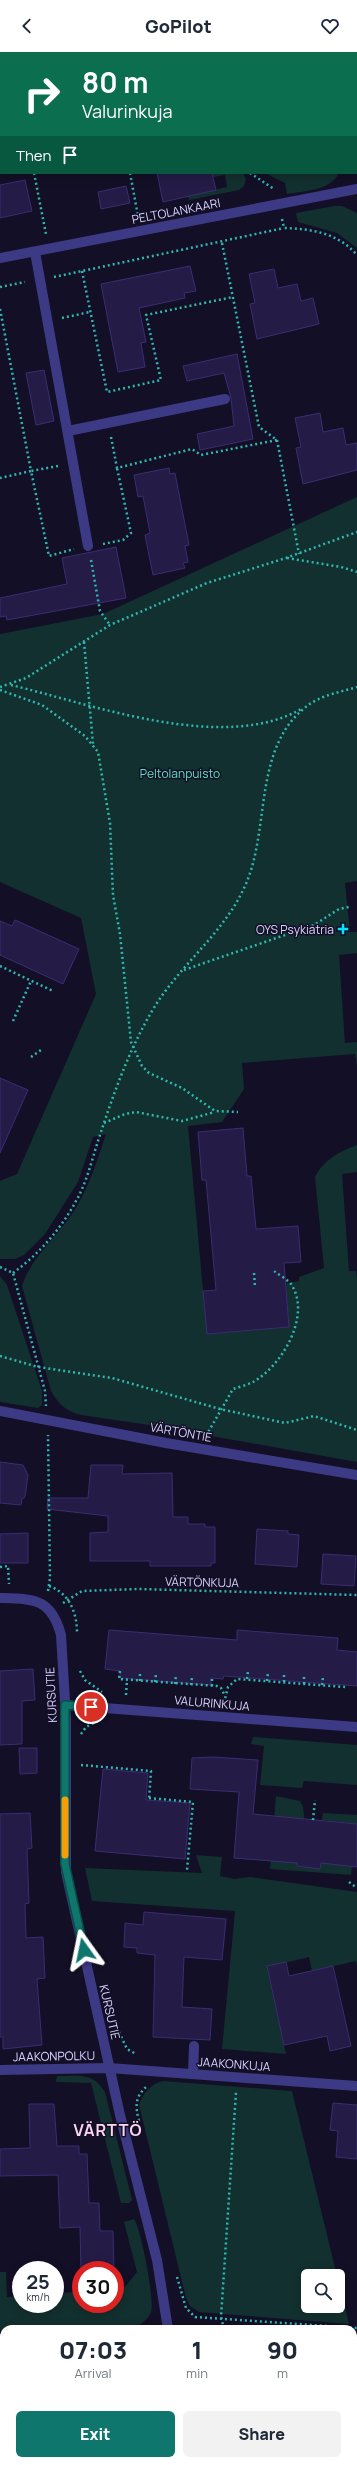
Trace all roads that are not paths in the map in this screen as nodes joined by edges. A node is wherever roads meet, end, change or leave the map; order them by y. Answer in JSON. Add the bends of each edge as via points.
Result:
{"nodes":[{"id":1,"x":357,"y":189,"type":"edge"},
{"id":2,"x":35,"y":252,"type":"junction"},
{"id":3,"x":0,"y":258,"type":"edge"},
{"id":4,"x":225,"y":399,"type":"dead end"},
{"id":5,"x":68,"y":431,"type":"junction"},
{"id":6,"x":88,"y":546,"type":"road end"},
{"id":7,"x":0,"y":1411,"type":"edge"},
{"id":8,"x":357,"y":1475,"type":"edge"},
{"id":9,"x":5,"y":1598,"type":"edge"},
{"id":10,"x":65,"y":1705,"type":"junction"},
{"id":11,"x":357,"y":1727,"type":"edge"},
{"id":12,"x":194,"y":2046,"type":"dead end"},
{"id":13,"x":109,"y":2068,"type":"junction"},
{"id":14,"x":0,"y":2070,"type":"edge"},
{"id":15,"x":192,"y":2074,"type":"junction"},
{"id":16,"x":357,"y":2086,"type":"edge"},
{"id":17,"x":167,"y":2325,"type":"edge"}],
"edges":[{"from":1,"to":2,"type":"street","name":"PELTOLANKAARI"},
{"from":2,"to":3,"type":"street","name":"PELTOLANKAARI"},
{"from":2,"to":5,"type":"street"},
{"from":4,"to":5,"type":"street"},
{"from":5,"to":6,"type":"street"},
{"from":7,"to":8,"type":"street","name":"VÄRTÖNTIE"},
{"from":9,"to":10,"type":"street","name":"KURSUTIE","via":[[26,1599],[48,1607],[61,1635]]},
{"from":10,"to":11,"type":"street","name":"VALURINKUJA"},
{"from":10,"to":13,"type":"street","name":"KURSUTIE","via":[[66,1872]]},
{"from":12,"to":15,"type":"street"},
{"from":13,"to":14,"type":"street","name":"JAAKONPOLKU"},
{"from":13,"to":15,"type":"street","name":"JAAKONKUJA"},
{"from":13,"to":17,"type":"street","name":"KURSUTIE","via":[[157,2260]]},
{"from":15,"to":16,"type":"street","name":"JAAKONKUJA"}]}
